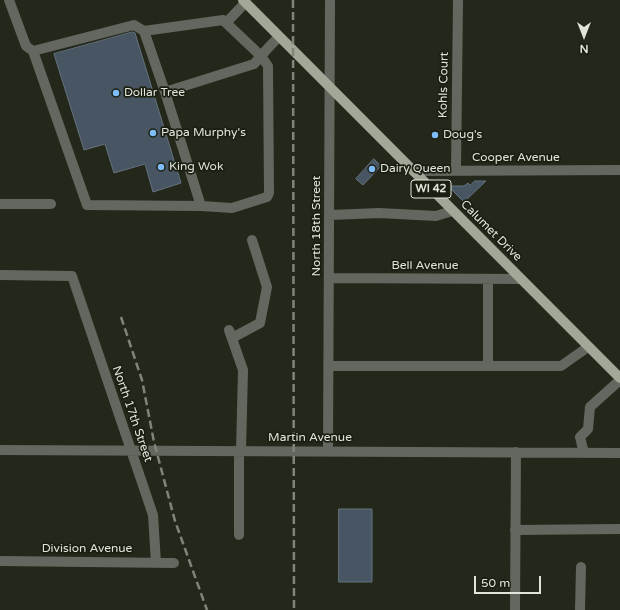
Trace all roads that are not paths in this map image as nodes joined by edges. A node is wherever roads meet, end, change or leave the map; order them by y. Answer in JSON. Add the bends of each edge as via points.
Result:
{"nodes":[{"id":1,"x":9,"y":0,"type":"edge"},
{"id":2,"x":330,"y":0,"type":"edge"},
{"id":3,"x":458,"y":0,"type":"edge"},
{"id":4,"x":244,"y":1,"type":"edge"},
{"id":5,"x":227,"y":22,"type":"junction"},
{"id":6,"x":144,"y":31,"type":"junction"},
{"id":7,"x":279,"y":36,"type":"junction"},
{"id":8,"x":33,"y":51,"type":"junction"},
{"id":9,"x":261,"y":56,"type":"junction"},
{"id":10,"x":330,"y":89,"type":"junction"},
{"id":11,"x":164,"y":92,"type":"junction"},
{"id":12,"x":620,"y":170,"type":"edge"},
{"id":13,"x":413,"y":171,"type":"junction"},
{"id":14,"x":456,"y":171,"type":"junction"},
{"id":15,"x":0,"y":204,"type":"edge"},
{"id":16,"x":51,"y":204,"type":"dead end"},
{"id":17,"x":201,"y":206,"type":"junction"},
{"id":18,"x":452,"y":211,"type":"junction"},
{"id":19,"x":330,"y":215,"type":"junction"},
{"id":20,"x":252,"y":240,"type":"dead end"},
{"id":21,"x":0,"y":275,"type":"edge"},
{"id":22,"x":329,"y":278,"type":"junction"},
{"id":23,"x":488,"y":279,"type":"junction"},
{"id":24,"x":521,"y":279,"type":"junction"},
{"id":25,"x":588,"y":347,"type":"junction"},
{"id":26,"x":329,"y":366,"type":"junction"},
{"id":27,"x":488,"y":366,"type":"junction"},
{"id":28,"x":620,"y":379,"type":"edge"},
{"id":29,"x":0,"y":450,"type":"edge"},
{"id":30,"x":132,"y":451,"type":"junction"},
{"id":31,"x":240,"y":451,"type":"junction"},
{"id":32,"x":328,"y":451,"type":"junction"},
{"id":33,"x":516,"y":452,"type":"junction"},
{"id":34,"x":584,"y":453,"type":"junction"},
{"id":35,"x":620,"y":453,"type":"edge"},
{"id":36,"x":620,"y":529,"type":"edge"},
{"id":37,"x":516,"y":530,"type":"junction"},
{"id":38,"x":239,"y":535,"type":"dead end"},
{"id":39,"x":0,"y":561,"type":"edge"},
{"id":40,"x":156,"y":562,"type":"junction"},
{"id":41,"x":174,"y":563,"type":"dead end"},
{"id":42,"x":581,"y":567,"type":"dead end"},
{"id":43,"x":515,"y":610,"type":"edge"},
{"id":44,"x":580,"y":610,"type":"edge"}],
"edges":[{"from":1,"to":8,"type":"street","via":[[26,46]]},
{"from":2,"to":10,"type":"street","name":"North 18th Street"},
{"from":3,"to":14,"type":"street","name":"Kohls Court"},
{"from":4,"to":5,"type":"street"},
{"from":4,"to":7,"type":"main road","name":"Calumet Drive","number":"WI 42"},
{"from":5,"to":6,"type":"street","via":[[222,19]]},
{"from":5,"to":9,"type":"street"},
{"from":6,"to":8,"type":"street","via":[[134,25]]},
{"from":6,"to":11,"type":"street"},
{"from":7,"to":9,"type":"street"},
{"from":7,"to":10,"type":"main road","name":"Calumet Drive","number":"WI 42"},
{"from":8,"to":17,"type":"street","via":[[87,205]]},
{"from":9,"to":11,"type":"street","via":[[254,64]]},
{"from":9,"to":17,"type":"street","via":[[268,66],[269,195],[232,208]]},
{"from":10,"to":13,"type":"main road","name":"Calumet Drive","number":"WI 42"},
{"from":10,"to":19,"type":"street","name":"North 18th Street"},
{"from":11,"to":17,"type":"street"},
{"from":12,"to":14,"type":"street","name":"Cooper Avenue"},
{"from":13,"to":14,"type":"street","name":"Cooper Avenue"},
{"from":13,"to":18,"type":"main road","name":"Calumet Drive","number":"WI 42"},
{"from":15,"to":16,"type":"street"},
{"from":18,"to":19,"type":"street","via":[[436,216],[379,213]]},
{"from":18,"to":24,"type":"main road","name":"Calumet Drive","number":"WI 42"},
{"from":19,"to":22,"type":"street","name":"North 18th Street"},
{"from":20,"to":31,"type":"street","via":[[267,287],[260,323],[231,334],[243,370]]},
{"from":21,"to":30,"type":"street","name":"North 17th Street","via":[[72,276]]},
{"from":22,"to":23,"type":"street","name":"Bell Avenue"},
{"from":22,"to":26,"type":"street","name":"North 18th Street"},
{"from":23,"to":24,"type":"street","name":"Bell Avenue"},
{"from":23,"to":27,"type":"street"},
{"from":24,"to":25,"type":"main road","name":"Calumet Drive","number":"WI 42"},
{"from":25,"to":27,"type":"street","via":[[561,366]]},
{"from":25,"to":28,"type":"main road","name":"Calumet Drive","number":"WI 42"},
{"from":26,"to":27,"type":"street"},
{"from":26,"to":32,"type":"street","name":"North 18th Street"},
{"from":28,"to":34,"type":"street","via":[[590,407],[588,429],[580,437]]},
{"from":29,"to":30,"type":"street","name":"Martin Avenue"},
{"from":30,"to":31,"type":"street","name":"Martin Avenue"},
{"from":30,"to":40,"type":"street","name":"North 17th Street","via":[[153,515]]},
{"from":31,"to":32,"type":"street","name":"Martin Avenue"},
{"from":31,"to":38,"type":"street"},
{"from":32,"to":33,"type":"street","name":"Martin Avenue"},
{"from":33,"to":34,"type":"street","name":"Martin Avenue"},
{"from":33,"to":37,"type":"street"},
{"from":34,"to":35,"type":"street","name":"Martin Avenue"},
{"from":36,"to":37,"type":"street"},
{"from":37,"to":43,"type":"street"},
{"from":39,"to":40,"type":"street","name":"Division Avenue"},
{"from":40,"to":41,"type":"street","name":"Division Avenue"},
{"from":42,"to":44,"type":"street"}]}
